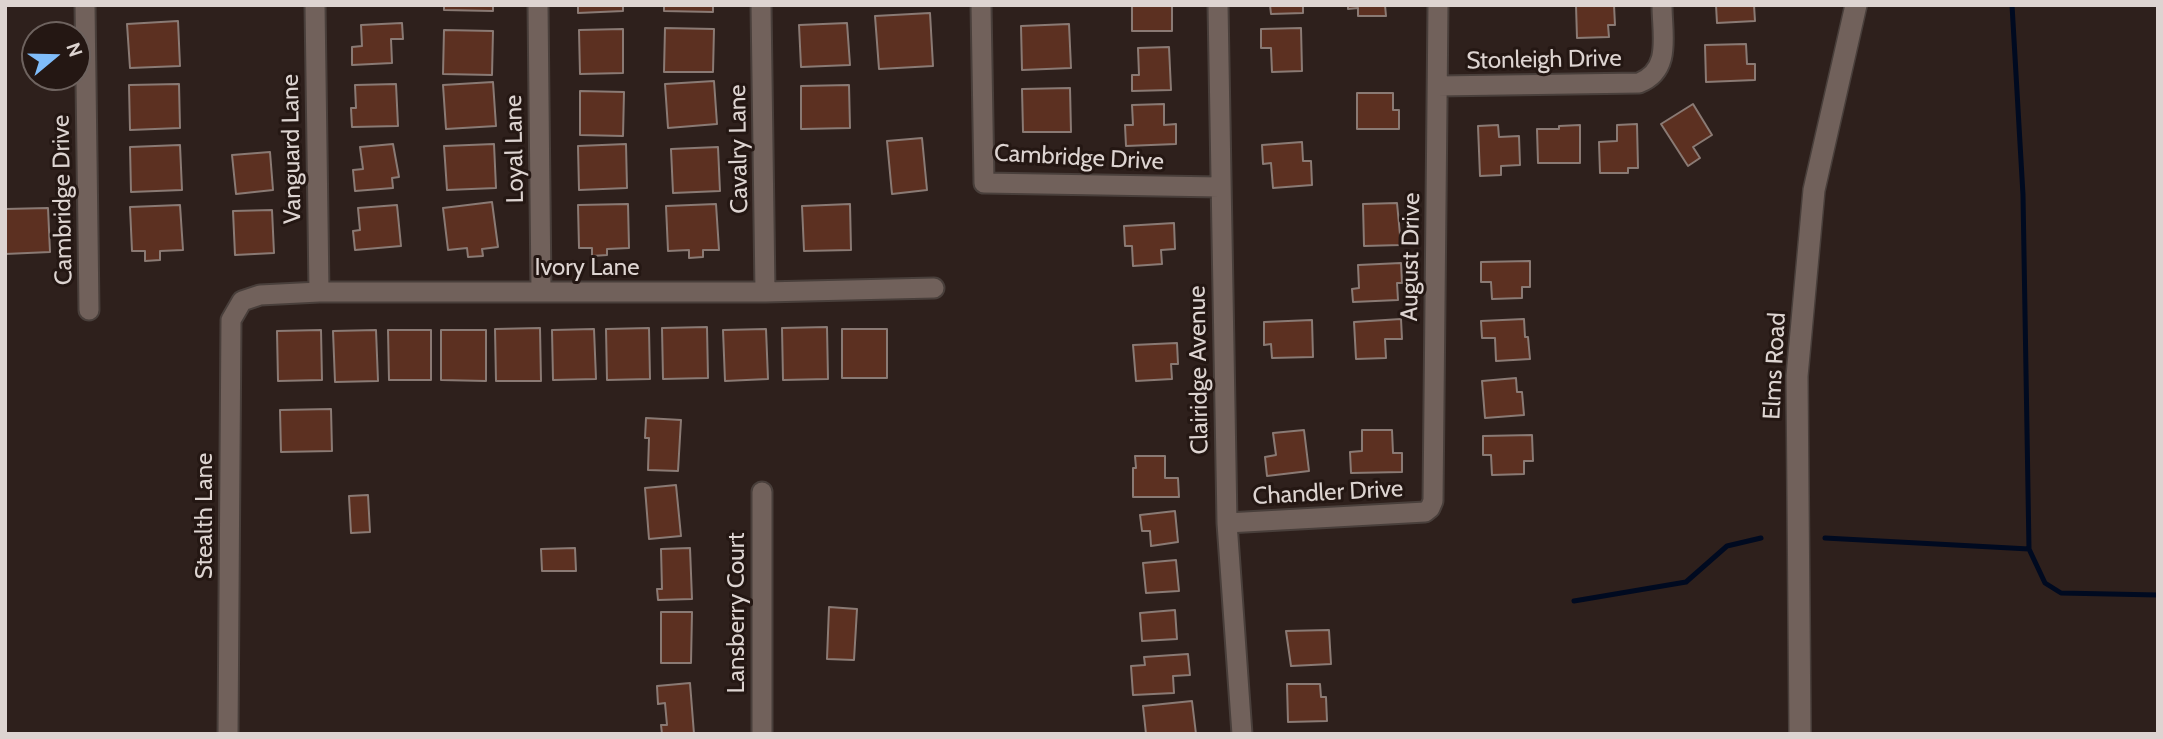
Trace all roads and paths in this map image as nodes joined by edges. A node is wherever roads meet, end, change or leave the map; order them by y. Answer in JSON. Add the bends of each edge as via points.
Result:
{"nodes":[{"id":1,"x":85,"y":5,"type":"edge"},
{"id":2,"x":315,"y":5,"type":"edge"},
{"id":3,"x":538,"y":5,"type":"edge"},
{"id":4,"x":761,"y":5,"type":"edge"},
{"id":5,"x":981,"y":5,"type":"edge"},
{"id":6,"x":1218,"y":5,"type":"edge"},
{"id":7,"x":1438,"y":5,"type":"edge"},
{"id":8,"x":1662,"y":5,"type":"edge"},
{"id":9,"x":1856,"y":5,"type":"edge"},
{"id":10,"x":1438,"y":86,"type":"junction"},
{"id":11,"x":1219,"y":187,"type":"junction"},
{"id":12,"x":934,"y":288,"type":"dead end"},
{"id":13,"x":319,"y":292,"type":"junction"},
{"id":14,"x":541,"y":292,"type":"junction"},
{"id":15,"x":765,"y":292,"type":"junction"},
{"id":16,"x":242,"y":301,"type":"joint"},
{"id":17,"x":89,"y":310,"type":"dead end"},
{"id":18,"x":762,"y":492,"type":"dead end"},
{"id":19,"x":1430,"y":509,"type":"joint"},
{"id":20,"x":1227,"y":523,"type":"junction"},
{"id":21,"x":228,"y":734,"type":"edge"},
{"id":22,"x":762,"y":734,"type":"edge"},
{"id":23,"x":1242,"y":734,"type":"edge"},
{"id":24,"x":1800,"y":734,"type":"edge"}],
"edges":[{"from":1,"to":17,"type":"street","name":"Cambridge Drive"},
{"from":2,"to":13,"type":"street","name":"Vanguard Lane"},
{"from":3,"to":14,"type":"street","name":"Loyal Lane"},
{"from":4,"to":15,"type":"street","name":"Cavalry Lane"},
{"from":5,"to":11,"type":"street","name":"Cambridge Drive","via":[[984,183]]},
{"from":6,"to":11,"type":"street","name":"Clairidge Avenue"},
{"from":7,"to":10,"type":"street","name":"August Drive"},
{"from":8,"to":10,"type":"street","name":"Stonleigh Drive","via":[[1662,59],[1657,72],[1639,83]]},
{"from":9,"to":24,"type":"main road","name":"Elms Road","via":[[1814,190],[1797,376]]},
{"from":10,"to":19,"type":"street","name":"August Drive"},
{"from":11,"to":20,"type":"street","name":"Clairidge Avenue"},
{"from":12,"to":15,"type":"street","name":"Ivory Lane"},
{"from":13,"to":14,"type":"street","name":"Ivory Lane"},
{"from":13,"to":16,"type":"street","name":"Ivory Lane","via":[[260,295]]},
{"from":14,"to":15,"type":"street","name":"Ivory Lane"},
{"from":16,"to":21,"type":"street","name":"Stealth Lane","via":[[231,320]]},
{"from":18,"to":22,"type":"street","name":"Lansberry Court"},
{"from":19,"to":20,"type":"street","name":"Chandler Drive"},
{"from":20,"to":23,"type":"street","name":"Clairidge Avenue"}]}
